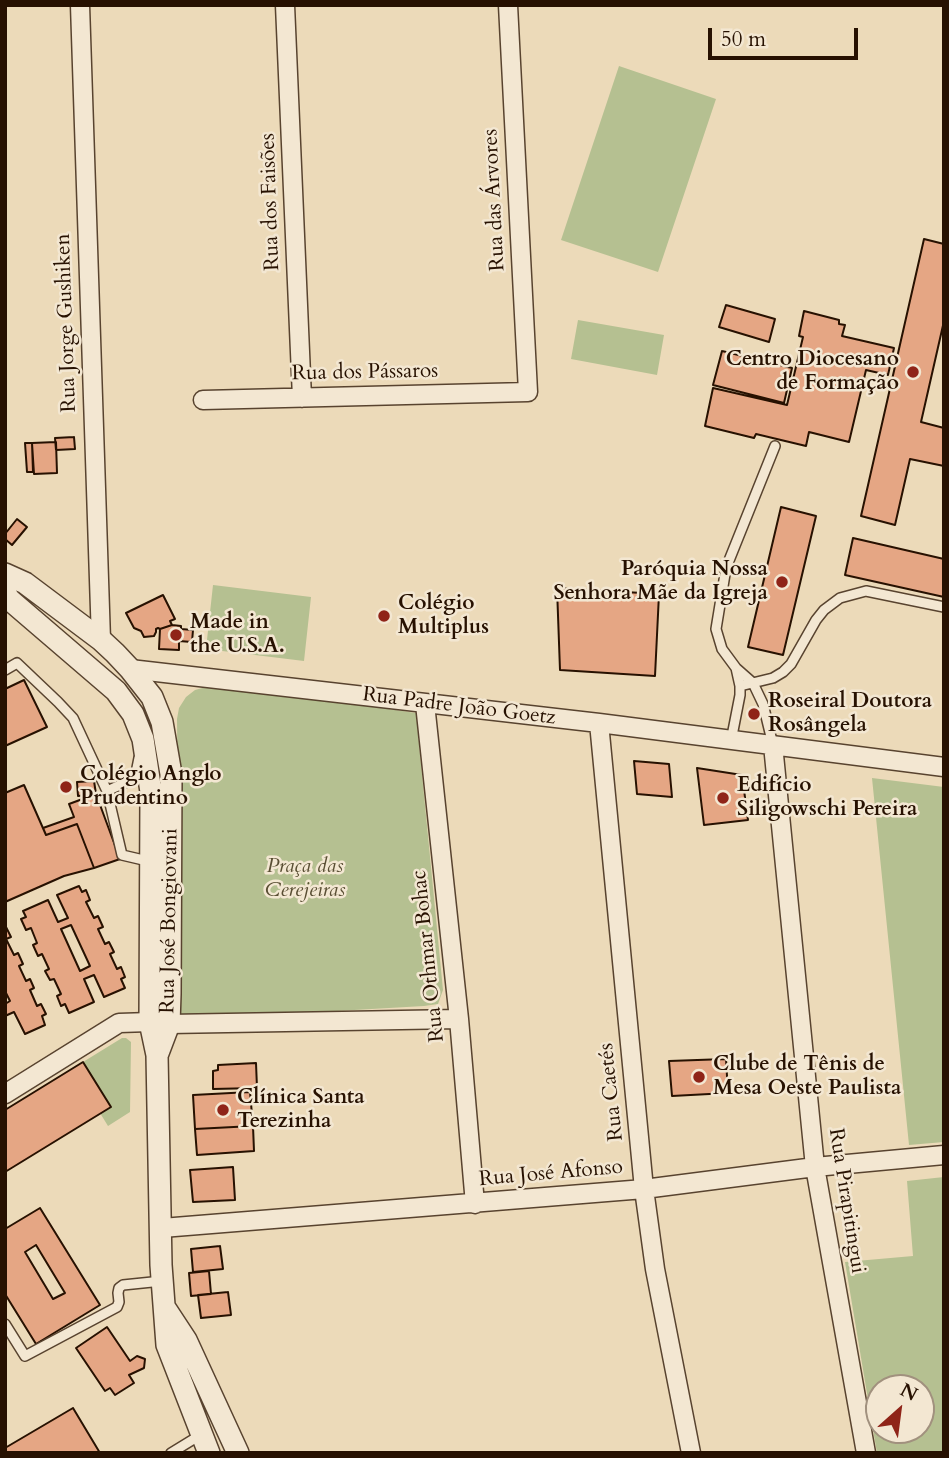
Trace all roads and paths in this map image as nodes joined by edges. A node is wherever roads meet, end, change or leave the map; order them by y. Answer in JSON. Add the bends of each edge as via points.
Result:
{"nodes":[{"id":1,"x":80,"y":5,"type":"edge"},
{"id":2,"x":285,"y":5,"type":"edge"},
{"id":3,"x":508,"y":5,"type":"edge"},
{"id":4,"x":528,"y":392,"type":"joint"},
{"id":5,"x":302,"y":398,"type":"junction"},
{"id":6,"x":203,"y":400,"type":"dead end"},
{"id":7,"x":775,"y":446,"type":"dead end"},
{"id":8,"x":5,"y":574,"type":"edge"},
{"id":9,"x":5,"y":593,"type":"edge"},
{"id":10,"x":944,"y":607,"type":"edge"},
{"id":11,"x":101,"y":640,"type":"junction"},
{"id":12,"x":736,"y":668,"type":"junction"},
{"id":13,"x":130,"y":669,"type":"junction"},
{"id":14,"x":5,"y":670,"type":"edge"},
{"id":15,"x":753,"y":683,"type":"junction"},
{"id":16,"x":740,"y":686,"type":"junction"},
{"id":17,"x":425,"y":704,"type":"junction"},
{"id":18,"x":599,"y":723,"type":"junction"},
{"id":19,"x":143,"y":739,"type":"junction"},
{"id":20,"x":731,"y":741,"type":"junction"},
{"id":21,"x":773,"y":745,"type":"junction"},
{"id":22,"x":944,"y":767,"type":"edge"},
{"id":23,"x":107,"y":791,"type":"junction"},
{"id":24,"x":152,"y":862,"type":"junction"},
{"id":25,"x":459,"y":1019,"type":"junction"},
{"id":26,"x":159,"y":1023,"type":"junction"},
{"id":27,"x":5,"y":1094,"type":"edge"},
{"id":28,"x":944,"y":1155,"type":"edge"},
{"id":29,"x":815,"y":1167,"type":"junction"},
{"id":30,"x":644,"y":1189,"type":"junction"},
{"id":31,"x":475,"y":1204,"type":"junction"},
{"id":32,"x":162,"y":1228,"type":"junction"},
{"id":33,"x":162,"y":1281,"type":"junction"},
{"id":34,"x":163,"y":1305,"type":"junction"},
{"id":35,"x":5,"y":1324,"type":"edge"},
{"id":36,"x":206,"y":1443,"type":"edge"},
{"id":37,"x":172,"y":1453,"type":"edge"},
{"id":38,"x":238,"y":1453,"type":"edge"},
{"id":39,"x":691,"y":1453,"type":"edge"},
{"id":40,"x":866,"y":1453,"type":"edge"}],
"edges":[{"from":1,"to":11,"type":"street","name":"Rua Jorge Gushiken"},
{"from":2,"to":5,"type":"street","name":"Rua dos Faisões"},
{"from":3,"to":4,"type":"street","name":"Rua das Árvores"},
{"from":4,"to":5,"type":"street","name":"Rua dos Pássaros"},
{"from":5,"to":6,"type":"street","name":"Rua dos Pássaros"},
{"from":7,"to":12,"type":"lane","via":[[726,568],[716,629],[722,649]]},
{"from":8,"to":11,"type":"street","via":[[25,583]]},
{"from":9,"to":19,"type":"street","via":[[116,691],[133,714]]},
{"from":10,"to":15,"type":"lane","via":[[866,591],[840,598],[816,620],[783,673]]},
{"from":11,"to":13,"type":"street"},
{"from":12,"to":15,"type":"lane"},
{"from":12,"to":16,"type":"lane"},
{"from":13,"to":17,"type":"street","name":"Rua Padre João Goetz"},
{"from":13,"to":26,"type":"street","name":"Rua José Bongiovani","via":[[152,697],[162,722],[171,774]]},
{"from":14,"to":23,"type":"lane","via":[[17,663],[73,718]]},
{"from":15,"to":16,"type":"lane"},
{"from":15,"to":21,"type":"lane"},
{"from":16,"to":20,"type":"lane"},
{"from":17,"to":18,"type":"street","name":"Rua Padre João Goetz"},
{"from":17,"to":25,"type":"street","name":"Rua Othmar Bohac"},
{"from":18,"to":20,"type":"street","name":"Rua Padre João Goetz"},
{"from":18,"to":30,"type":"street","name":"Rua Caetés"},
{"from":19,"to":23,"type":"lane","via":[[135,778]]},
{"from":19,"to":24,"type":"street","name":"Rua José Bongiovani","via":[[151,792]]},
{"from":20,"to":21,"type":"street","name":"Rua Padre João Goetz"},
{"from":21,"to":22,"type":"street","name":"Rua Padre João Goetz"},
{"from":21,"to":29,"type":"street","name":"Rua Pirapitingui"},
{"from":23,"to":24,"type":"lane","via":[[122,855]]},
{"from":24,"to":26,"type":"street","name":"Rua José Bongiovani"},
{"from":25,"to":26,"type":"street"},
{"from":25,"to":31,"type":"street","name":"Rua Othmar Bohac"},
{"from":26,"to":27,"type":"street","via":[[119,1023]]},
{"from":26,"to":32,"type":"street","name":"Rua José Bongiovani"},
{"from":28,"to":29,"type":"street","name":"Rua José Afonso"},
{"from":29,"to":30,"type":"street","name":"Rua José Afonso"},
{"from":29,"to":40,"type":"street","name":"Rua Pirapitingui"},
{"from":30,"to":31,"type":"street","name":"Rua José Afonso"},
{"from":30,"to":39,"type":"street","name":"Rua Caetés"},
{"from":31,"to":32,"type":"street","name":"Rua José Afonso"},
{"from":32,"to":33,"type":"street","name":"Rua José Bongiovani"},
{"from":33,"to":34,"type":"street","name":"Rua José Bongiovani"},
{"from":33,"to":35,"type":"lane","via":[[123,1285],[117,1307],[25,1356]]},
{"from":34,"to":36,"type":"street","name":"Rua José Bongiovani","via":[[167,1345]]},
{"from":34,"to":38,"type":"street","via":[[186,1340]]},
{"from":36,"to":37,"type":"lane"}]}
